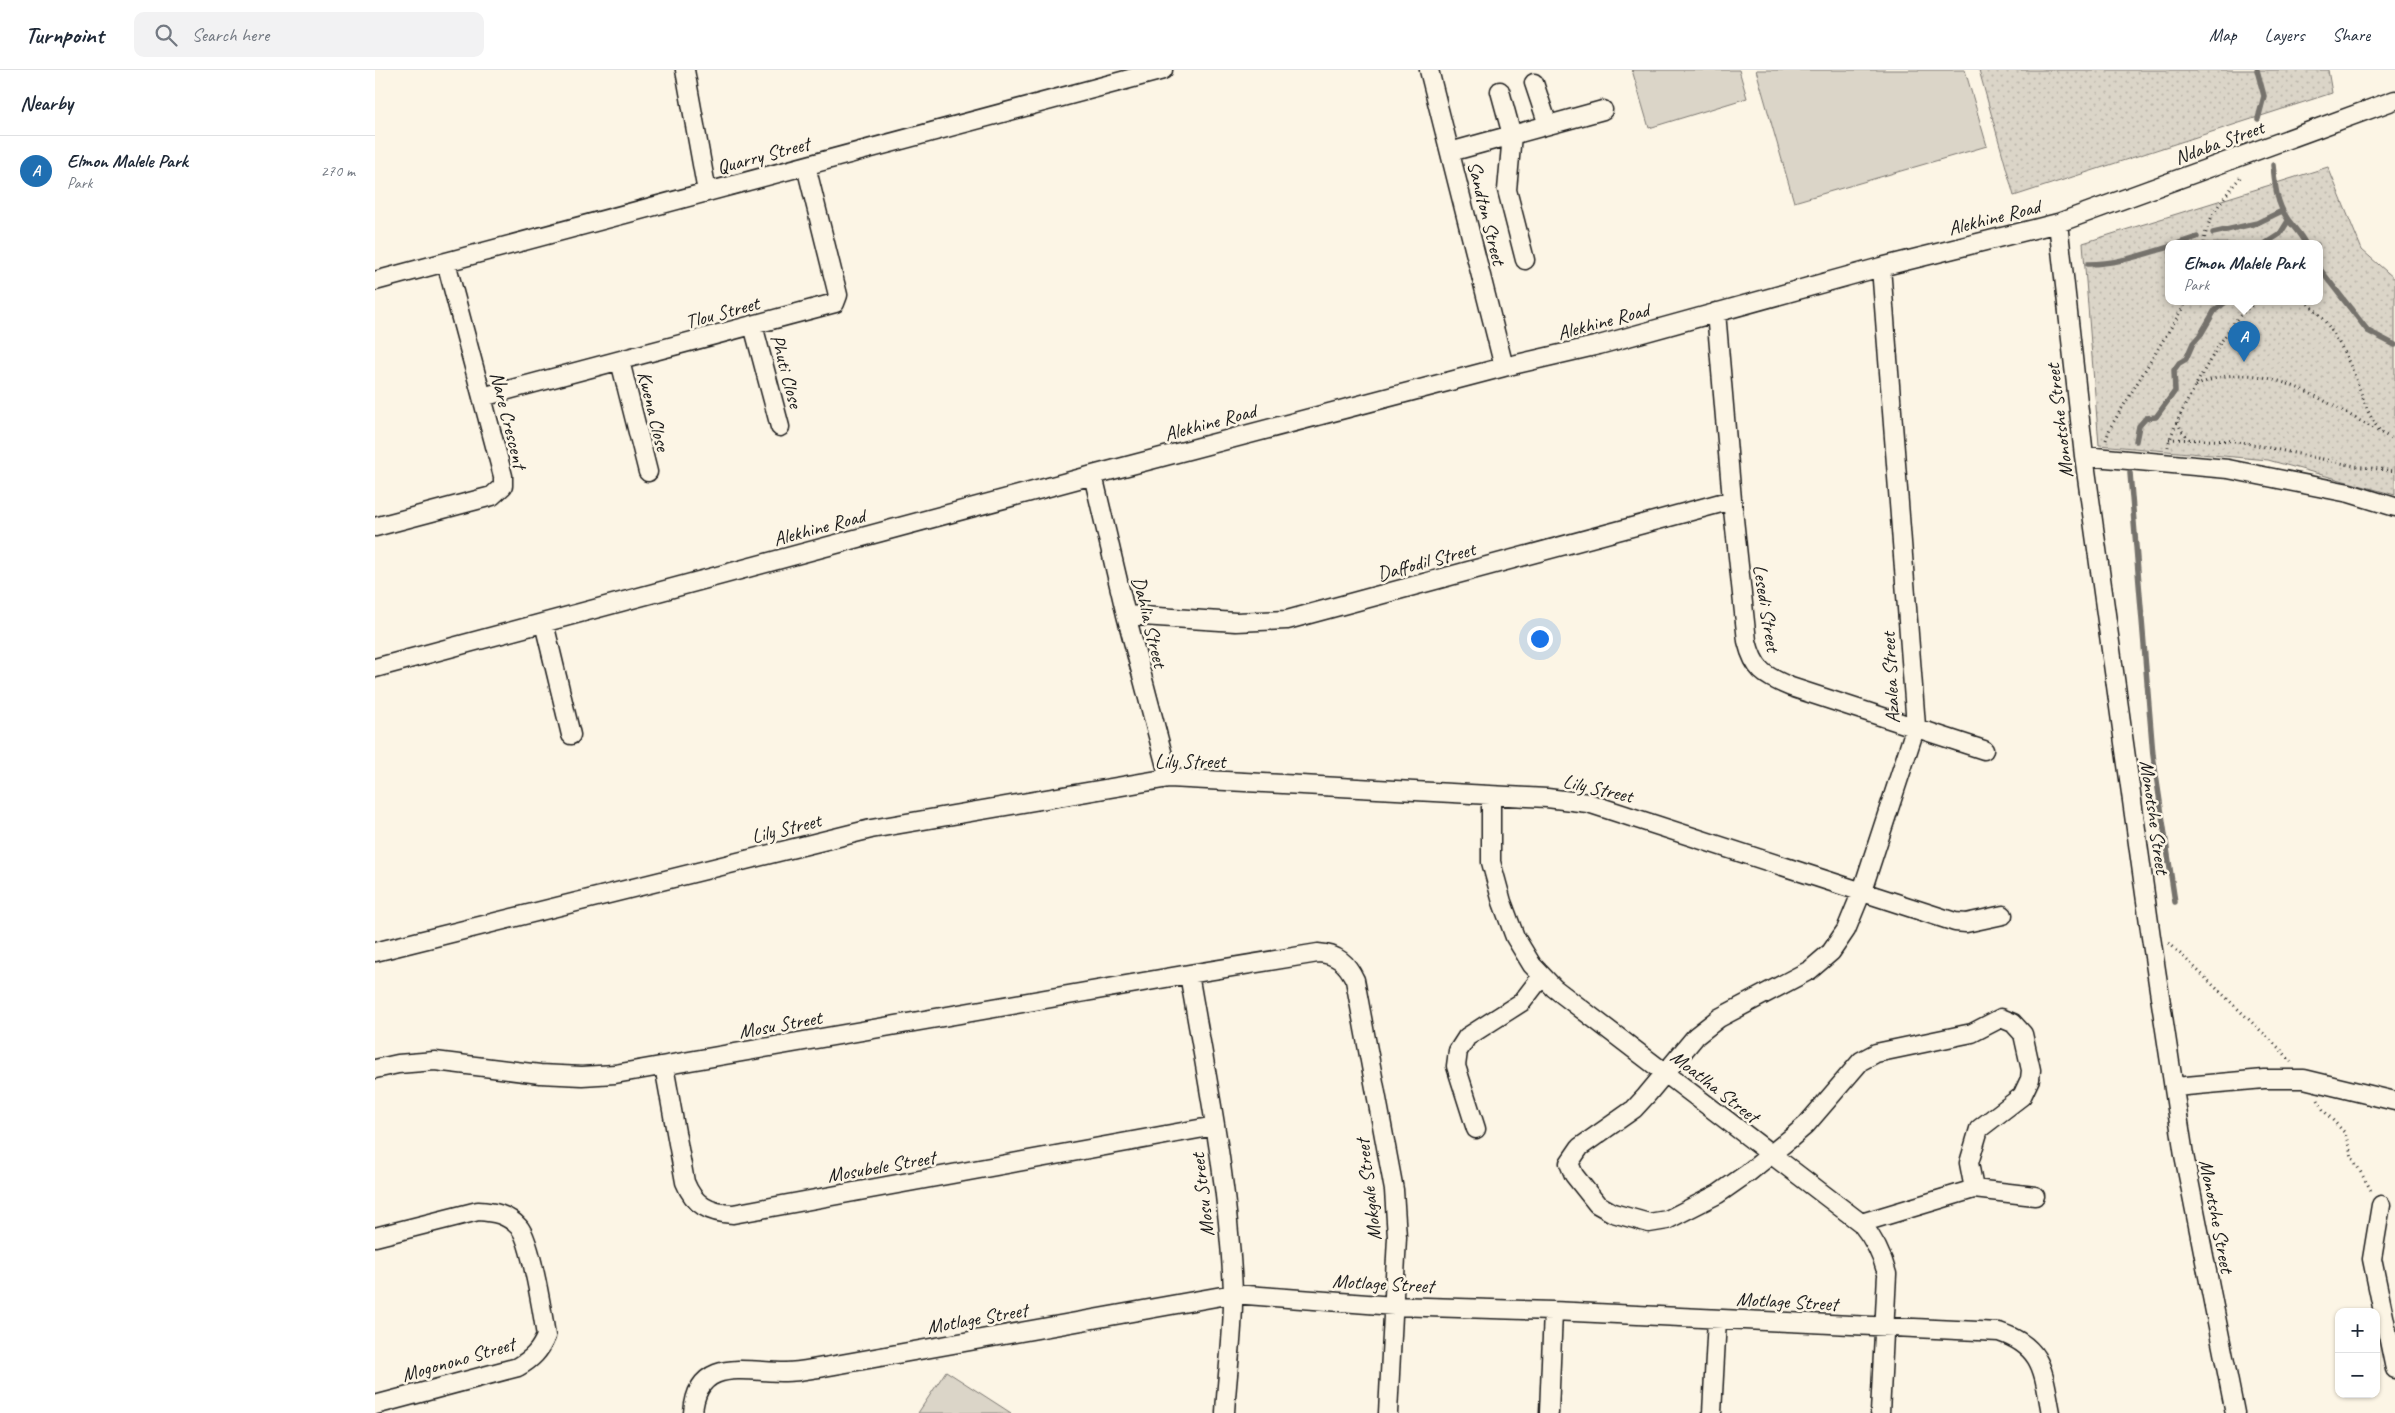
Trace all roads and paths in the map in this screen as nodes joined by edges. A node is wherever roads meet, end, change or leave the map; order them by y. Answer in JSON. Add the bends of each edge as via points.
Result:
{"nodes":[{"id":1,"x":685,"y":70,"type":"edge"},
{"id":2,"x":1163,"y":70,"type":"edge"},
{"id":3,"x":1429,"y":70,"type":"edge"},
{"id":4,"x":1534,"y":82,"type":"dead end"},
{"id":5,"x":1500,"y":91,"type":"dead end"},
{"id":6,"x":2395,"y":100,"type":"edge"},
{"id":7,"x":1603,"y":110,"type":"dead end"},
{"id":8,"x":1548,"y":125,"type":"junction"},
{"id":9,"x":1512,"y":135,"type":"junction"},
{"id":10,"x":1450,"y":152,"type":"junction"},
{"id":11,"x":2240,"y":157,"type":"junction"},
{"id":12,"x":806,"y":166,"type":"junction"},
{"id":13,"x":707,"y":192,"type":"junction"},
{"id":14,"x":2058,"y":223,"type":"junction"},
{"id":15,"x":2204,"y":240,"type":"edge"},
{"id":16,"x":1525,"y":260,"type":"dead end"},
{"id":17,"x":446,"y":262,"type":"junction"},
{"id":18,"x":1881,"y":267,"type":"junction"},
{"id":19,"x":375,"y":281,"type":"edge"},
{"id":20,"x":2185,"y":305,"type":"edge"},
{"id":21,"x":2252,"y":305,"type":"edge"},
{"id":22,"x":2309,"y":305,"type":"edge"},
{"id":23,"x":1716,"y":312,"type":"junction"},
{"id":24,"x":753,"y":325,"type":"junction"},
{"id":25,"x":620,"y":361,"type":"junction"},
{"id":26,"x":1504,"y":367,"type":"junction"},
{"id":27,"x":2196,"y":386,"type":"junction"},
{"id":28,"x":482,"y":397,"type":"junction"},
{"id":29,"x":2179,"y":419,"type":"junction"},
{"id":30,"x":780,"y":428,"type":"dead end"},
{"id":31,"x":2382,"y":434,"type":"junction"},
{"id":32,"x":2169,"y":439,"type":"junction"},
{"id":33,"x":2189,"y":439,"type":"junction"},
{"id":34,"x":2395,"y":440,"type":"edge"},
{"id":35,"x":2093,"y":457,"type":"junction"},
{"id":36,"x":2167,"y":463,"type":"junction"},
{"id":37,"x":2395,"y":471,"type":"edge"},
{"id":38,"x":648,"y":472,"type":"dead end"},
{"id":39,"x":1093,"y":475,"type":"junction"},
{"id":40,"x":1732,"y":500,"type":"junction"},
{"id":41,"x":2395,"y":507,"type":"edge"},
{"id":42,"x":375,"y":527,"type":"edge"},
{"id":43,"x":1126,"y":616,"type":"junction"},
{"id":44,"x":544,"y":623,"type":"junction"},
{"id":45,"x":375,"y":668,"type":"edge"},
{"id":46,"x":1916,"y":726,"type":"junction"},
{"id":47,"x":571,"y":734,"type":"dead end"},
{"id":48,"x":1984,"y":750,"type":"dead end"},
{"id":49,"x":1169,"y":778,"type":"junction"},
{"id":50,"x":1491,"y":796,"type":"junction"},
{"id":51,"x":1862,"y":891,"type":"junction"},
{"id":52,"x":2003,"y":915,"type":"dead end"},
{"id":53,"x":375,"y":952,"type":"edge"},
{"id":54,"x":1347,"y":966,"type":"joint"},
{"id":55,"x":1189,"y":974,"type":"junction"},
{"id":56,"x":1542,"y":976,"type":"junction"},
{"id":57,"x":664,"y":1066,"type":"junction"},
{"id":58,"x":375,"y":1069,"type":"edge"},
{"id":59,"x":1665,"y":1074,"type":"junction"},
{"id":60,"x":2175,"y":1087,"type":"junction"},
{"id":61,"x":2395,"y":1102,"type":"edge"},
{"id":62,"x":1215,"y":1126,"type":"junction"},
{"id":63,"x":1476,"y":1129,"type":"dead end"},
{"id":64,"x":1769,"y":1154,"type":"junction"},
{"id":65,"x":1974,"y":1189,"type":"junction"},
{"id":66,"x":2035,"y":1196,"type":"dead end"},
{"id":67,"x":2381,"y":1205,"type":"dead end"},
{"id":68,"x":1861,"y":1223,"type":"junction"},
{"id":69,"x":375,"y":1237,"type":"edge"},
{"id":70,"x":1233,"y":1294,"type":"junction"},
{"id":71,"x":1393,"y":1306,"type":"junction"},
{"id":72,"x":1553,"y":1311,"type":"junction"},
{"id":73,"x":1717,"y":1319,"type":"junction"},
{"id":74,"x":1885,"y":1327,"type":"junction"},
{"id":75,"x":2395,"y":1369,"type":"edge"},
{"id":76,"x":375,"y":1405,"type":"edge"},
{"id":77,"x":693,"y":1413,"type":"edge"},
{"id":78,"x":1225,"y":1413,"type":"edge"},
{"id":79,"x":1388,"y":1413,"type":"edge"},
{"id":80,"x":1549,"y":1413,"type":"edge"},
{"id":81,"x":1712,"y":1413,"type":"edge"},
{"id":82,"x":1880,"y":1413,"type":"edge"},
{"id":83,"x":2051,"y":1413,"type":"edge"},
{"id":84,"x":2235,"y":1413,"type":"edge"}],
"edges":[{"from":1,"to":13,"type":"street"},
{"from":2,"to":12,"type":"street","name":"Quarry Street"},
{"from":3,"to":10,"type":"street","name":"Sandton Street"},
{"from":4,"to":8,"type":"street"},
{"from":5,"to":9,"type":"street"},
{"from":6,"to":11,"type":"street","name":"Ndaba Street"},
{"from":7,"to":8,"type":"street"},
{"from":8,"to":9,"type":"street"},
{"from":9,"to":10,"type":"street"},
{"from":9,"to":16,"type":"street","via":[[1507,190]]},
{"from":10,"to":26,"type":"street","name":"Sandton Street"},
{"from":11,"to":14,"type":"street","name":"Ndaba Street"},
{"from":11,"to":15,"type":"path","via":[[2246,170],[2211,218]]},
{"from":12,"to":13,"type":"street","name":"Quarry Street"},
{"from":12,"to":24,"type":"street","name":"Tlou Street","via":[[837,300]]},
{"from":13,"to":17,"type":"street","name":"Quarry Street"},
{"from":14,"to":18,"type":"street","name":"Alekhine Road"},
{"from":14,"to":35,"type":"street","name":"Monotshe Street"},
{"from":17,"to":19,"type":"street","name":"Quarry Street"},
{"from":17,"to":28,"type":"street","name":"Nare Crescent"},
{"from":18,"to":23,"type":"street","name":"Alekhine Road"},
{"from":18,"to":46,"type":"street","name":"Azalea Street"},
{"from":20,"to":35,"type":"path"},
{"from":21,"to":27,"type":"path","via":[[2236,319]]},
{"from":22,"to":31,"type":"path","via":[[2319,313],[2337,342],[2371,420]]},
{"from":23,"to":26,"type":"street","name":"Alekhine Road","via":[[1599,345]]},
{"from":23,"to":40,"type":"street","name":"Lesedi Street"},
{"from":24,"to":25,"type":"street","name":"Tlou Street"},
{"from":24,"to":30,"type":"street","name":"Phuti Close"},
{"from":25,"to":28,"type":"street","name":"Tlou Street"},
{"from":25,"to":38,"type":"street","name":"Kwena Close"},
{"from":26,"to":39,"type":"street","name":"Alekhine Road"},
{"from":27,"to":29,"type":"path"},
{"from":27,"to":31,"type":"path","via":[[2228,376],[2267,377],[2324,401]]},
{"from":28,"to":42,"type":"street","name":"Nare Crescent","via":[[503,476],[499,492]]},
{"from":29,"to":32,"type":"path"},
{"from":29,"to":33,"type":"path","via":[[2181,430]]},
{"from":31,"to":34,"type":"path"},
{"from":32,"to":33,"type":"path"},
{"from":32,"to":36,"type":"path"},
{"from":33,"to":37,"type":"path","via":[[2237,442]]},
{"from":35,"to":36,"type":"street"},
{"from":35,"to":60,"type":"street","name":"Monotshe Street","via":[[2151,937]]},
{"from":36,"to":41,"type":"street","via":[[2228,469],[2349,493]]},
{"from":39,"to":43,"type":"street","name":"Dahlia Street"},
{"from":39,"to":44,"type":"street","name":"Alekhine Road"},
{"from":40,"to":43,"type":"street","name":"Daffodil Street","via":[[1287,620],[1236,622]]},
{"from":40,"to":46,"type":"street","name":"Lesedi Street","via":[[1747,641],[1756,667],[1772,680]]},
{"from":43,"to":49,"type":"street","name":"Dahlia Street"},
{"from":44,"to":45,"type":"street","name":"Alekhine Road"},
{"from":44,"to":47,"type":"street"},
{"from":46,"to":48,"type":"street","name":"Lesedi Street"},
{"from":46,"to":51,"type":"street","name":"Azalea Street"},
{"from":49,"to":50,"type":"street","name":"Lily Street"},
{"from":49,"to":53,"type":"street","name":"Lily Street","via":[[871,829]]},
{"from":50,"to":51,"type":"street","name":"Lily Street","via":[[1588,803]]},
{"from":50,"to":56,"type":"street","name":"Moatlha Street","via":[[1491,862],[1501,902],[1515,937]]},
{"from":51,"to":52,"type":"street","name":"Lily Street","via":[[1955,922],[1966,923]]},
{"from":51,"to":59,"type":"street","name":"Azalea Street","via":[[1846,930],[1831,952],[1810,970],[1719,1018],[1696,1036]]},
{"from":54,"to":55,"type":"street","name":"Mosu Street","via":[[1335,956],[1318,953]]},
{"from":54,"to":71,"type":"street","name":"Mokgale Street","via":[[1357,988],[1393,1190],[1397,1237]]},
{"from":55,"to":57,"type":"street","name":"Mosu Street"},
{"from":55,"to":62,"type":"street","name":"Mosu Street"},
{"from":56,"to":59,"type":"street","name":"Moatlha Street"},
{"from":56,"to":63,"type":"street","via":[[1521,1002],[1467,1037],[1458,1051],[1456,1066]]},
{"from":57,"to":58,"type":"street","name":"Mosu Street","via":[[582,1076],[435,1061]]},
{"from":57,"to":62,"type":"street","name":"Mosubele Street","via":[[685,1182],[691,1196],[705,1209],[720,1214]]},
{"from":59,"to":64,"type":"street","name":"Moatlha Street"},
{"from":59,"to":64,"type":"street","name":"Azalea Street","via":[[1634,1109],[1573,1154],[1569,1163],[1574,1176],[1597,1204],[1613,1213],[1649,1223],[1667,1220],[1718,1194]]},
{"from":60,"to":61,"type":"street","via":[[2304,1079]]},
{"from":60,"to":84,"type":"street","name":"Monotshe Street","via":[[2183,1155]]},
{"from":62,"to":70,"type":"street","name":"Mosu Street","via":[[1229,1232]]},
{"from":64,"to":65,"type":"street","name":"Azalea Street","via":[[1806,1125],[1861,1061],[1876,1054],[1972,1033],[2001,1018],[2013,1023],[2023,1034],[2030,1079],[2022,1096],[1979,1129],[1969,1163]]},
{"from":64,"to":68,"type":"street","name":"Moatlha Street"},
{"from":65,"to":66,"type":"street"},
{"from":65,"to":68,"type":"street"},
{"from":67,"to":75,"type":"street","via":[[2372,1259]]},
{"from":68,"to":74,"type":"street","name":"Moatlha Street","via":[[1882,1254],[1887,1274]]},
{"from":69,"to":76,"type":"street","name":"Mogonono Street","via":[[478,1212],[495,1212],[508,1218],[521,1229],[527,1246],[546,1336],[542,1348],[531,1360],[518,1367]]},
{"from":70,"to":71,"type":"street","name":"Motlage Street"},
{"from":70,"to":77,"type":"street","name":"Motlage Street","via":[[824,1367],[787,1372],[718,1371],[706,1378],[699,1389]]},
{"from":70,"to":78,"type":"street","name":"Mosu Street"},
{"from":71,"to":72,"type":"street","name":"Motlage Street"},
{"from":71,"to":79,"type":"street","name":"Mokgale Street"},
{"from":72,"to":73,"type":"street","name":"Motlage Street"},
{"from":72,"to":80,"type":"street"},
{"from":73,"to":74,"type":"street","name":"Motlage Street"},
{"from":73,"to":81,"type":"street"},
{"from":74,"to":82,"type":"street","name":"Moatlha Street"},
{"from":74,"to":83,"type":"street","name":"Motlage Street","via":[[1999,1332],[2027,1344],[2038,1357]]}]}
